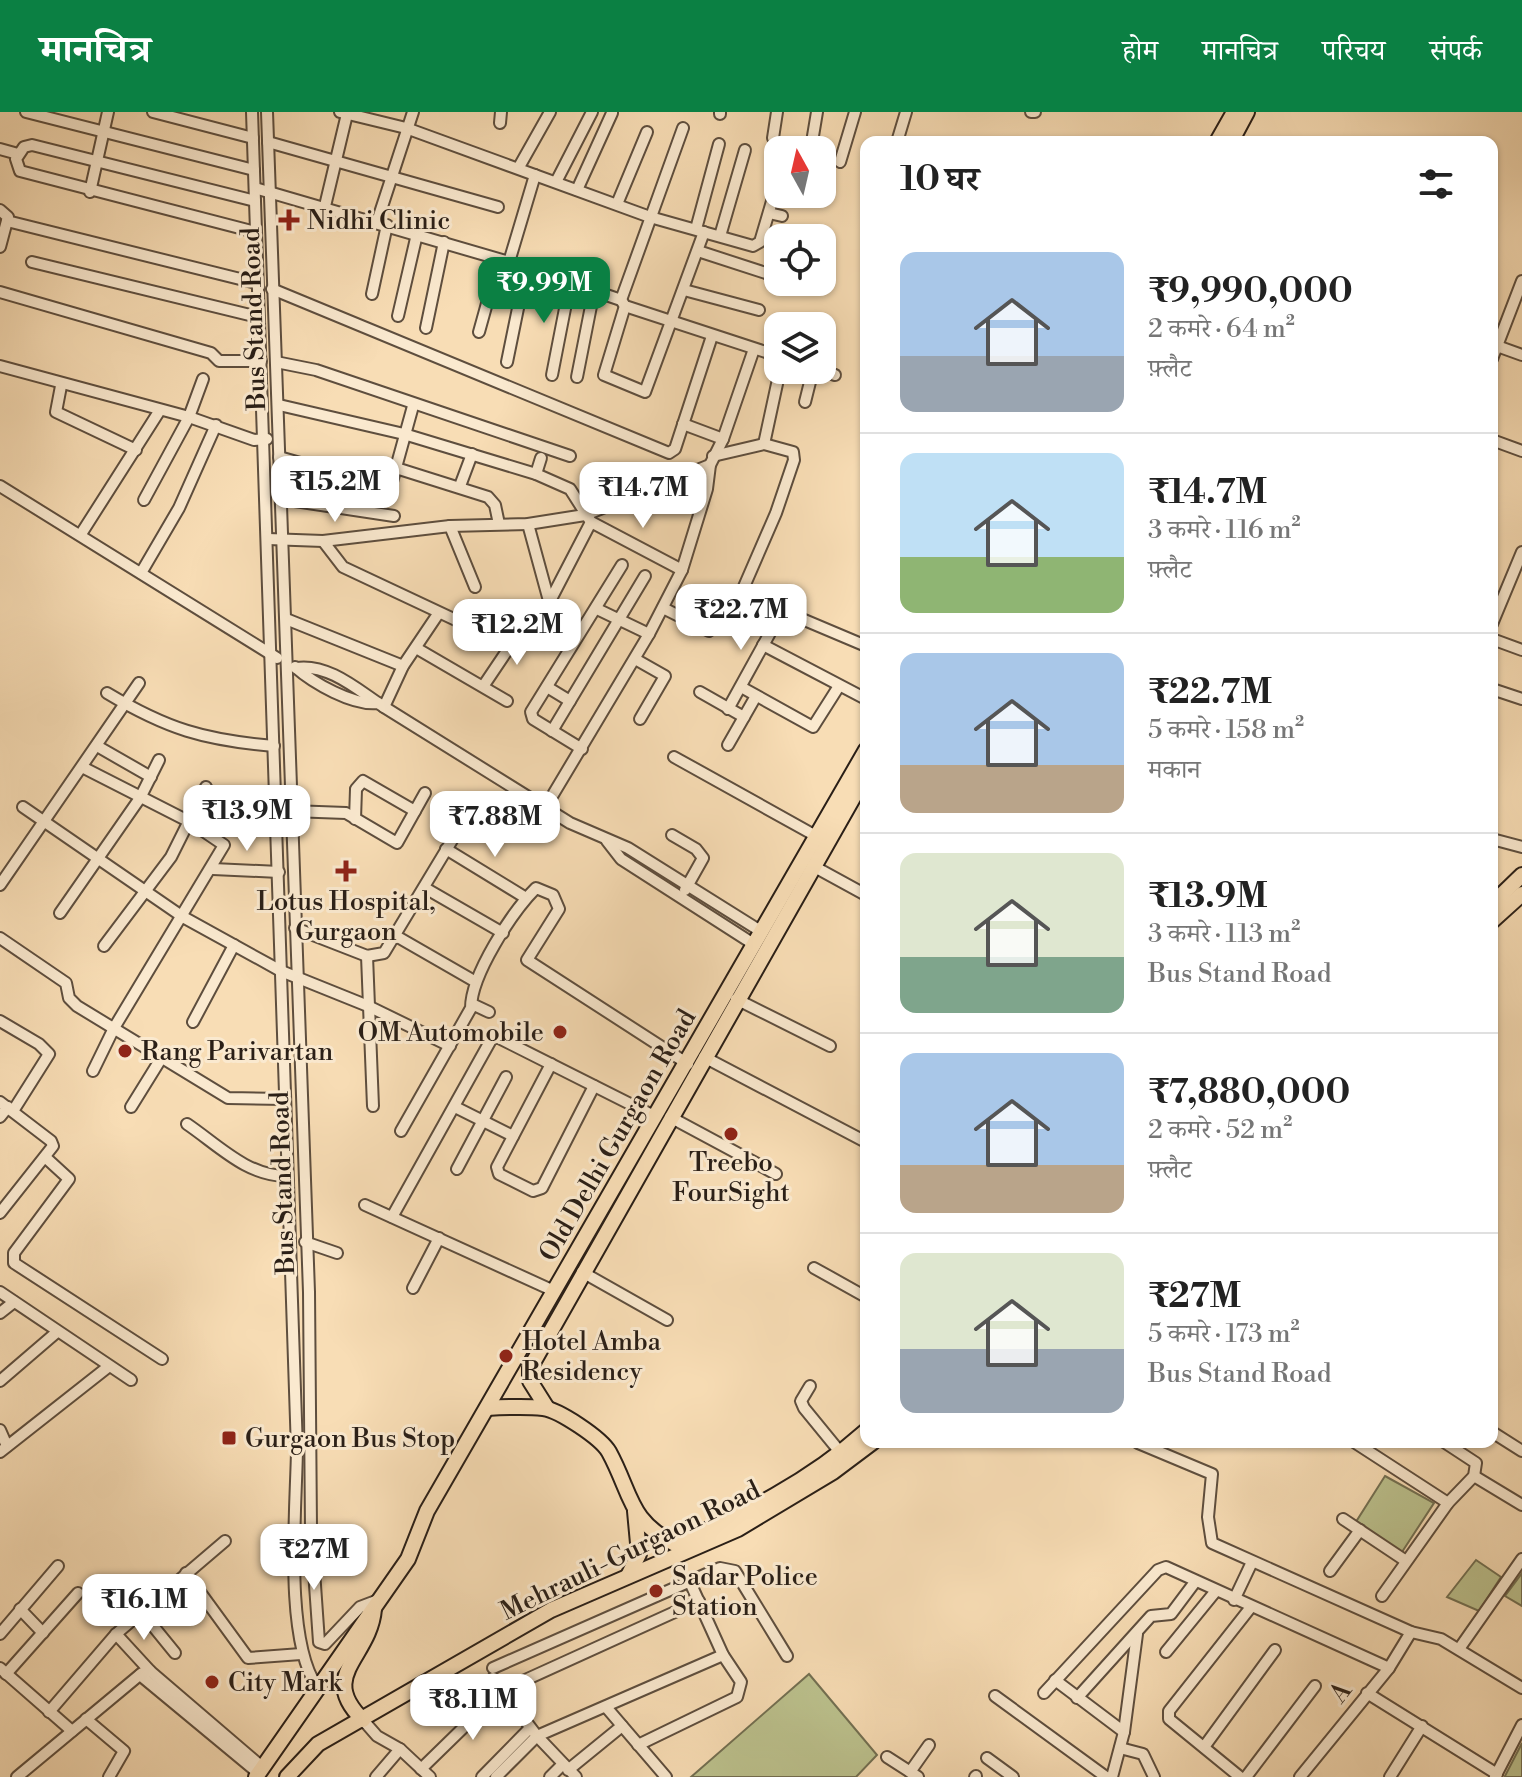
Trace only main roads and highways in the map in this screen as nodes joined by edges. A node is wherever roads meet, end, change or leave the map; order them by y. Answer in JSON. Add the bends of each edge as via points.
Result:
{"nodes":[{"id":1,"x":1234,"y":112,"type":"edge"},
{"id":2,"x":1247,"y":112,"type":"edge"},
{"id":3,"x":1220,"y":136,"type":"edge"},
{"id":4,"x":1234,"y":136,"type":"edge"},
{"id":5,"x":860,"y":760,"type":"edge"},
{"id":6,"x":860,"y":785,"type":"edge"},
{"id":7,"x":1522,"y":875,"type":"edge"},
{"id":8,"x":1522,"y":894,"type":"edge"},
{"id":9,"x":1498,"y":898,"type":"edge"},
{"id":10,"x":1498,"y":916,"type":"edge"},
{"id":11,"x":696,"y":1063,"type":"junction"},
{"id":12,"x":582,"y":1263,"type":"junction"},
{"id":13,"x":487,"y":1408,"type":"junction"},
{"id":14,"x":547,"y":1408,"type":"junction"},
{"id":15,"x":860,"y":1436,"type":"edge"},
{"id":16,"x":865,"y":1448,"type":"edge"},
{"id":17,"x":635,"y":1510,"type":"junction"},
{"id":18,"x":628,"y":1576,"type":"junction"},
{"id":19,"x":378,"y":1604,"type":"junction"},
{"id":20,"x":363,"y":1720,"type":"junction"},
{"id":21,"x":259,"y":1773,"type":"edge"},
{"id":22,"x":287,"y":1777,"type":"edge"}],
"edges":[{"from":1,"to":3,"type":"main road"},
{"from":2,"to":4,"type":"main road"},
{"from":5,"to":11,"type":"main road","name":"Old Delhi Gurgaon Road"},
{"from":6,"to":11,"type":"main road","name":"Old Delhi Gurgaon Road"},
{"from":7,"to":9,"type":"main road"},
{"from":8,"to":10,"type":"main road"},
{"from":11,"to":12,"type":"main road","name":"Old Delhi Gurgaon Road"},
{"from":12,"to":13,"type":"main road","name":"Old Delhi Gurgaon Road","via":[[554,1291]]},
{"from":12,"to":14,"type":"main road","name":"Old Delhi Gurgaon Road","via":[[530,1368],[530,1381]]},
{"from":13,"to":14,"type":"main road"},
{"from":13,"to":19,"type":"main road","name":"Old Delhi Gurgaon Road","via":[[427,1511],[415,1546]]},
{"from":14,"to":17,"type":"main road","via":[[602,1443]]},
{"from":15,"to":17,"type":"main road","name":"Mehrauli-Gurgaon Road","via":[[799,1481],[675,1544],[650,1532]]},
{"from":16,"to":18,"type":"main road","name":"Mehrauli-Gurgaon Road","via":[[738,1529]]},
{"from":17,"to":18,"type":"main road","via":[[639,1554]]},
{"from":18,"to":20,"type":"main road","name":"Mehrauli-Gurgaon Road","via":[[551,1610]]},
{"from":19,"to":20,"type":"main road","via":[[373,1627],[343,1678],[349,1706]]},
{"from":19,"to":21,"type":"main road"},
{"from":20,"to":22,"type":"main road","name":"Mehrauli-Gurgaon Road","via":[[318,1744]]}]}
